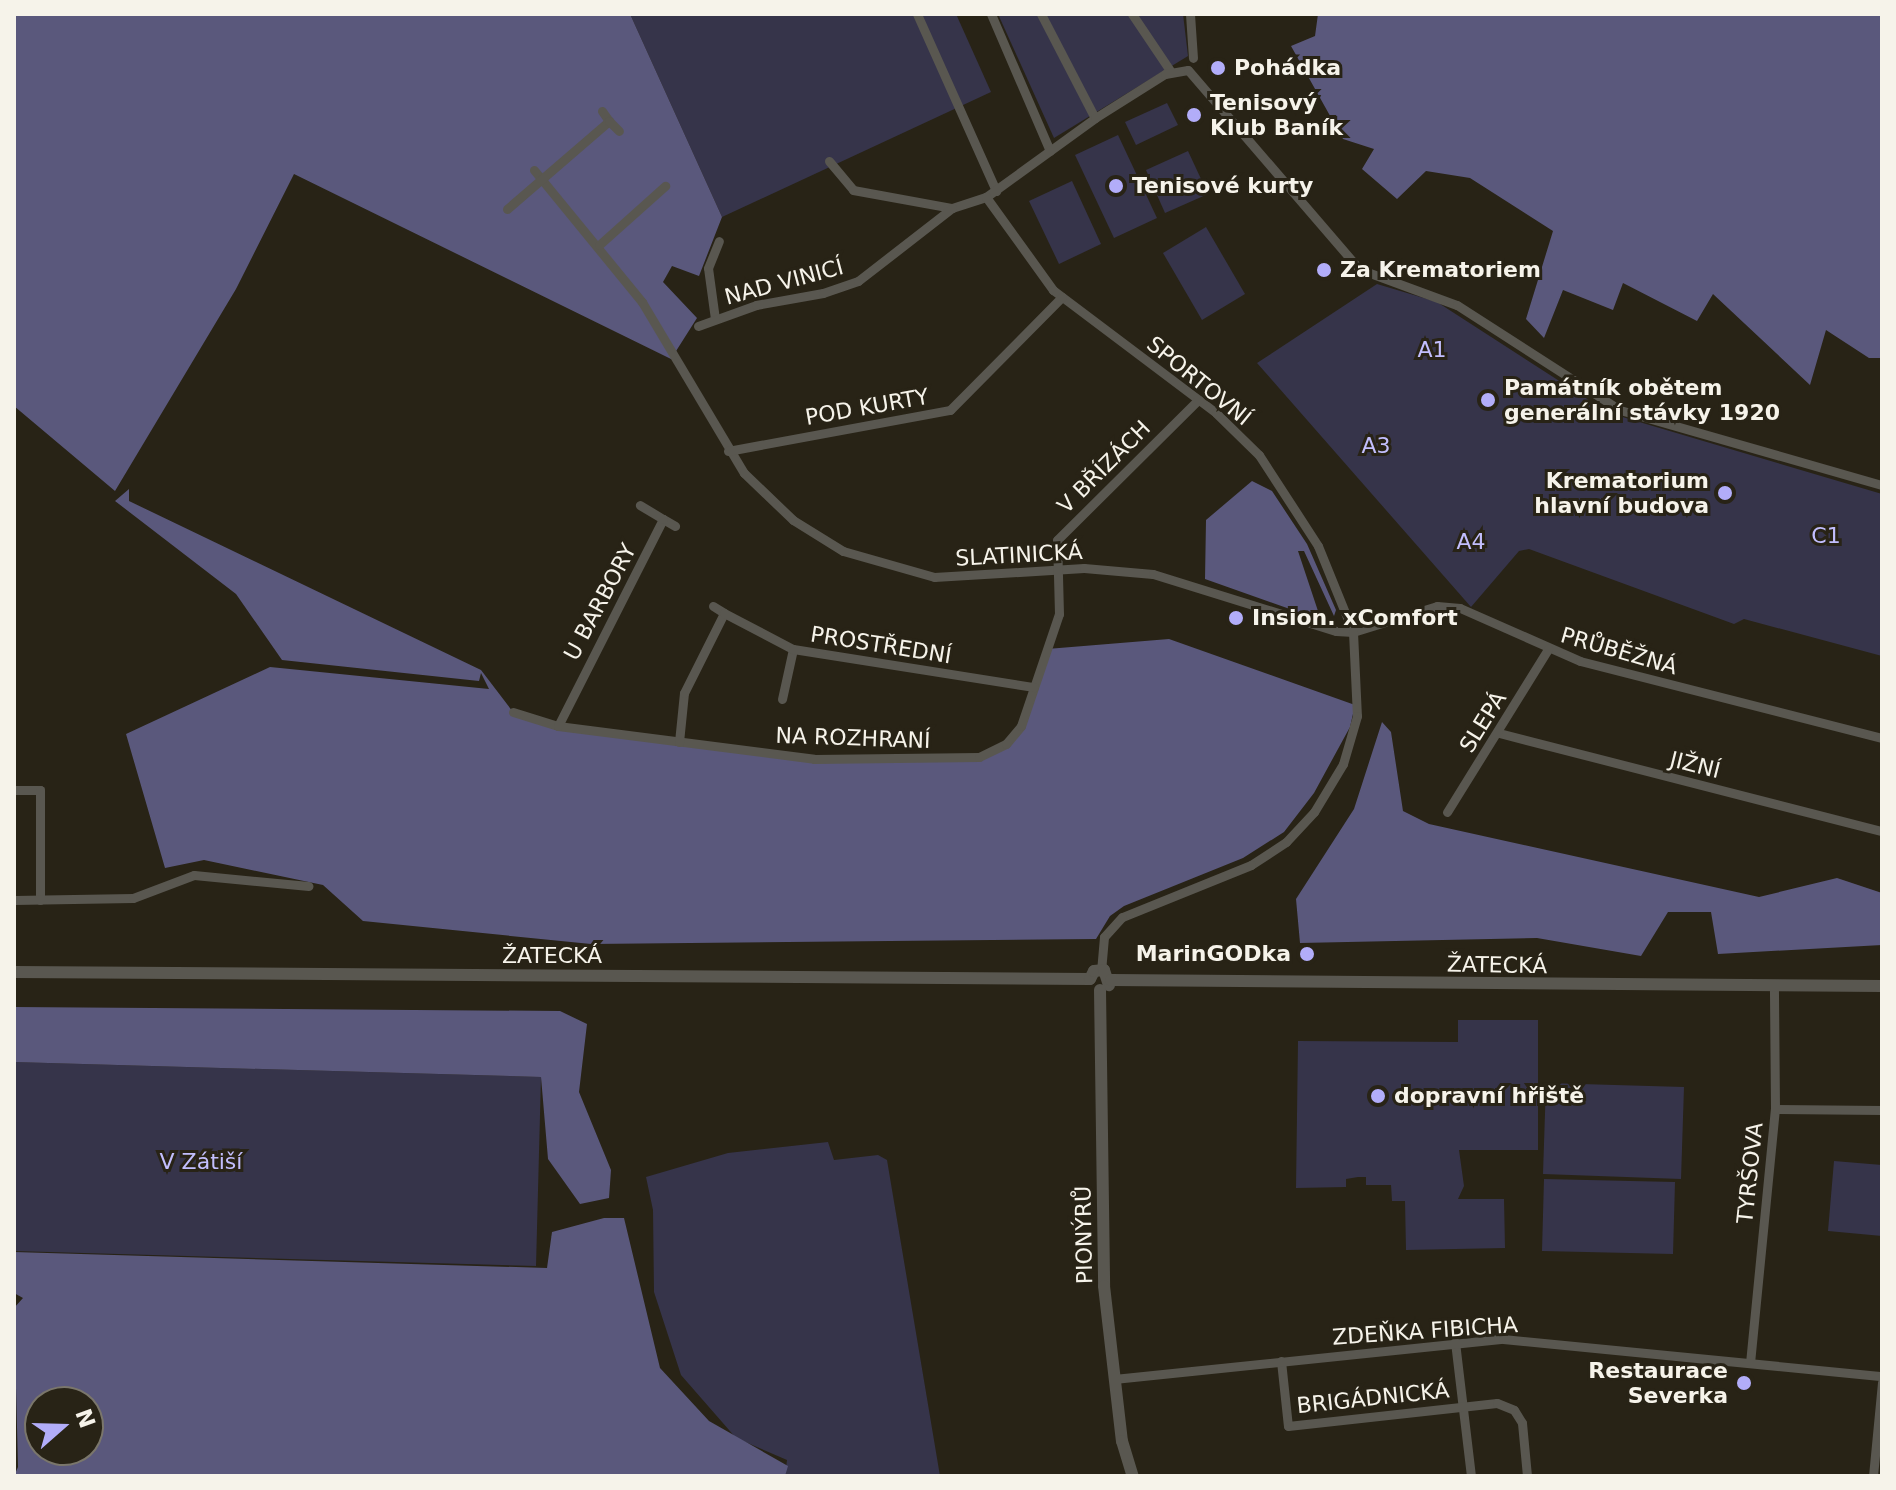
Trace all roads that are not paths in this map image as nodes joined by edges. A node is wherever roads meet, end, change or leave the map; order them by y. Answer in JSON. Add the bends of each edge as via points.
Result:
{"nodes":[{"id":1,"x":917,"y":14,"type":"edge"},
{"id":2,"x":991,"y":14,"type":"edge"},
{"id":3,"x":1041,"y":14,"type":"edge"},
{"id":4,"x":1132,"y":14,"type":"edge"},
{"id":5,"x":1190,"y":14,"type":"edge"},
{"id":6,"x":1193,"y":58,"type":"dead end"},
{"id":7,"x":1171,"y":72,"type":"junction"},
{"id":8,"x":602,"y":111,"type":"dead end"},
{"id":9,"x":1095,"y":118,"type":"junction"},
{"id":10,"x":609,"y":121,"type":"junction"},
{"id":11,"x":619,"y":131,"type":"dead end"},
{"id":12,"x":1050,"y":151,"type":"junction"},
{"id":13,"x":829,"y":161,"type":"dead end"},
{"id":14,"x":534,"y":170,"type":"dead end"},
{"id":15,"x":541,"y":179,"type":"junction"},
{"id":16,"x":665,"y":186,"type":"dead end"},
{"id":17,"x":996,"y":191,"type":"junction"},
{"id":18,"x":986,"y":197,"type":"junction"},
{"id":19,"x":952,"y":208,"type":"junction"},
{"id":20,"x":507,"y":209,"type":"dead end"},
{"id":21,"x":719,"y":241,"type":"dead end"},
{"id":22,"x":599,"y":245,"type":"junction"},
{"id":23,"x":1062,"y":297,"type":"junction"},
{"id":24,"x":715,"y":319,"type":"junction"},
{"id":25,"x":698,"y":326,"type":"dead end"},
{"id":26,"x":1198,"y":400,"type":"junction"},
{"id":27,"x":728,"y":451,"type":"junction"},
{"id":28,"x":1882,"y":485,"type":"edge"},
{"id":29,"x":640,"y":505,"type":"dead end"},
{"id":30,"x":663,"y":519,"type":"junction"},
{"id":31,"x":675,"y":526,"type":"dead end"},
{"id":32,"x":1058,"y":568,"type":"junction"},
{"id":33,"x":713,"y":606,"type":"dead end"},
{"id":34,"x":724,"y":613,"type":"junction"},
{"id":35,"x":1353,"y":632,"type":"junction"},
{"id":36,"x":793,"y":649,"type":"junction"},
{"id":37,"x":1548,"y":649,"type":"junction"},
{"id":38,"x":1034,"y":687,"type":"junction"},
{"id":39,"x":782,"y":699,"type":"dead end"},
{"id":40,"x":513,"y":712,"type":"dead end"},
{"id":41,"x":558,"y":726,"type":"junction"},
{"id":42,"x":1499,"y":733,"type":"junction"},
{"id":43,"x":1882,"y":738,"type":"edge"},
{"id":44,"x":679,"y":742,"type":"junction"},
{"id":45,"x":14,"y":790,"type":"edge"},
{"id":46,"x":1447,"y":812,"type":"dead end"},
{"id":47,"x":1882,"y":831,"type":"edge"},
{"id":48,"x":308,"y":886,"type":"dead end"},
{"id":49,"x":14,"y":900,"type":"edge"},
{"id":50,"x":40,"y":900,"type":"junction"},
{"id":51,"x":1101,"y":970,"type":"junction"},
{"id":52,"x":14,"y":972,"type":"edge"},
{"id":53,"x":1090,"y":979,"type":"junction"},
{"id":54,"x":1111,"y":980,"type":"junction"},
{"id":55,"x":1774,"y":986,"type":"junction"},
{"id":56,"x":1882,"y":986,"type":"edge"},
{"id":57,"x":1100,"y":990,"type":"junction"},
{"id":58,"x":1775,"y":1109,"type":"junction"},
{"id":59,"x":1882,"y":1110,"type":"edge"},
{"id":60,"x":1455,"y":1342,"type":"junction"},
{"id":61,"x":1281,"y":1361,"type":"junction"},
{"id":62,"x":1750,"y":1363,"type":"junction"},
{"id":63,"x":1114,"y":1379,"type":"junction"},
{"id":64,"x":1882,"y":1379,"type":"edge"},
{"id":65,"x":1463,"y":1407,"type":"junction"},
{"id":66,"x":1133,"y":1476,"type":"edge"},
{"id":67,"x":1471,"y":1476,"type":"edge"},
{"id":68,"x":1527,"y":1476,"type":"edge"},
{"id":69,"x":1873,"y":1476,"type":"edge"}],
"edges":[{"from":1,"to":17,"type":"street"},
{"from":2,"to":12,"type":"street"},
{"from":3,"to":9,"type":"street"},
{"from":4,"to":7,"type":"street"},
{"from":5,"to":6,"type":"street"},
{"from":7,"to":9,"type":"street"},
{"from":7,"to":28,"type":"street","via":[[1188,70],[1359,269],[1457,305],[1620,410],[1800,466]]},
{"from":8,"to":10,"type":"street"},
{"from":9,"to":12,"type":"street"},
{"from":10,"to":11,"type":"street"},
{"from":10,"to":15,"type":"street"},
{"from":12,"to":17,"type":"street"},
{"from":13,"to":19,"type":"street","via":[[853,190]]},
{"from":14,"to":15,"type":"street","name":"SLATINICKÁ"},
{"from":15,"to":20,"type":"street"},
{"from":15,"to":22,"type":"street","name":"SLATINICKÁ"},
{"from":16,"to":22,"type":"street"},
{"from":17,"to":18,"type":"street"},
{"from":18,"to":19,"type":"street"},
{"from":18,"to":23,"type":"street","name":"SPORTOVNÍ","via":[[999,209],[1029,263]]},
{"from":19,"to":24,"type":"street","name":"NAD VINICÍ","via":[[858,281]]},
{"from":21,"to":24,"type":"street","via":[[708,268]]},
{"from":22,"to":27,"type":"street","name":"SLATINICKÁ","via":[[642,302]]},
{"from":23,"to":26,"type":"street","name":"SPORTOVNÍ"},
{"from":23,"to":27,"type":"street","name":"POD KURTY","via":[[950,410]]},
{"from":24,"to":25,"type":"street","name":"NAD VINICÍ"},
{"from":26,"to":32,"type":"street","name":"V BŘÍZÁCH","via":[[1063,533],[1056,547]]},
{"from":26,"to":35,"type":"street","name":"SPORTOVNÍ","via":[[1259,455],[1288,495],[1318,546]]},
{"from":27,"to":32,"type":"street","name":"SLATINICKÁ","via":[[760,491],[793,520],[871,563],[934,577]]},
{"from":29,"to":30,"type":"street"},
{"from":30,"to":31,"type":"street"},
{"from":30,"to":41,"type":"street","name":"U BARBORY"},
{"from":32,"to":35,"type":"street","name":"SLATINICKÁ","via":[[1153,574]]},
{"from":32,"to":38,"type":"street","name":"NA ROZHRANÍ","via":[[1059,614]]},
{"from":33,"to":34,"type":"street","name":"PROSTŘEDNÍ"},
{"from":34,"to":36,"type":"street","name":"PROSTŘEDNÍ"},
{"from":34,"to":44,"type":"street","via":[[684,693]]},
{"from":35,"to":37,"type":"street","name":"PRŮBĚŽNÁ","via":[[1437,606],[1460,608]]},
{"from":35,"to":51,"type":"street","name":"SPORTOVNÍ","via":[[1357,716],[1343,764],[1314,812],[1286,842],[1251,865],[1122,917],[1104,937]]},
{"from":36,"to":38,"type":"street","name":"PROSTŘEDNÍ"},
{"from":36,"to":39,"type":"street"},
{"from":37,"to":42,"type":"street","name":"SLEPÁ"},
{"from":37,"to":43,"type":"street","name":"PRŮBĚŽNÁ"},
{"from":38,"to":44,"type":"street","name":"NA ROZHRANÍ","via":[[1021,726],[1006,744],[969,759],[814,759]]},
{"from":40,"to":41,"type":"street","name":"NA ROZHRANÍ"},
{"from":41,"to":44,"type":"street","name":"NA ROZHRANÍ"},
{"from":42,"to":46,"type":"street","name":"SLEPÁ"},
{"from":42,"to":47,"type":"street","name":"JIŽNÍ"},
{"from":45,"to":50,"type":"street","via":[[40,790]]},
{"from":48,"to":50,"type":"street","via":[[194,875],[133,898]]},
{"from":49,"to":50,"type":"street"},
{"from":51,"to":53,"type":"street"},
{"from":51,"to":54,"type":"street"},
{"from":52,"to":53,"type":"street","name":"ŽATECKÁ"},
{"from":53,"to":57,"type":"street"},
{"from":54,"to":55,"type":"street","name":"ŽATECKÁ"},
{"from":54,"to":57,"type":"street"},
{"from":55,"to":56,"type":"street","name":"ŽATECKÁ"},
{"from":55,"to":58,"type":"street","name":"TYRŠOVA"},
{"from":57,"to":63,"type":"street","name":"PIONÝRŮ","via":[[1104,1286]]},
{"from":58,"to":59,"type":"street"},
{"from":58,"to":62,"type":"street","name":"TYRŠOVA"},
{"from":60,"to":61,"type":"street","name":"ZDEŇKA FIBICHA"},
{"from":60,"to":62,"type":"street","name":"ZDEŇKA FIBICHA","via":[[1503,1339]]},
{"from":60,"to":65,"type":"street"},
{"from":61,"to":63,"type":"street","name":"ZDEŇKA FIBICHA"},
{"from":61,"to":65,"type":"street","name":"BRIGÁDNICKÁ","via":[[1288,1426]]},
{"from":62,"to":64,"type":"street","name":"ZDEŇKA FIBICHA"},
{"from":63,"to":66,"type":"street","name":"PIONÝRŮ","via":[[1122,1441]]},
{"from":64,"to":69,"type":"street"},
{"from":65,"to":67,"type":"street"},
{"from":65,"to":68,"type":"street","name":"BRIGÁDNICKÁ","via":[[1497,1403],[1514,1410],[1522,1423]]}]}
